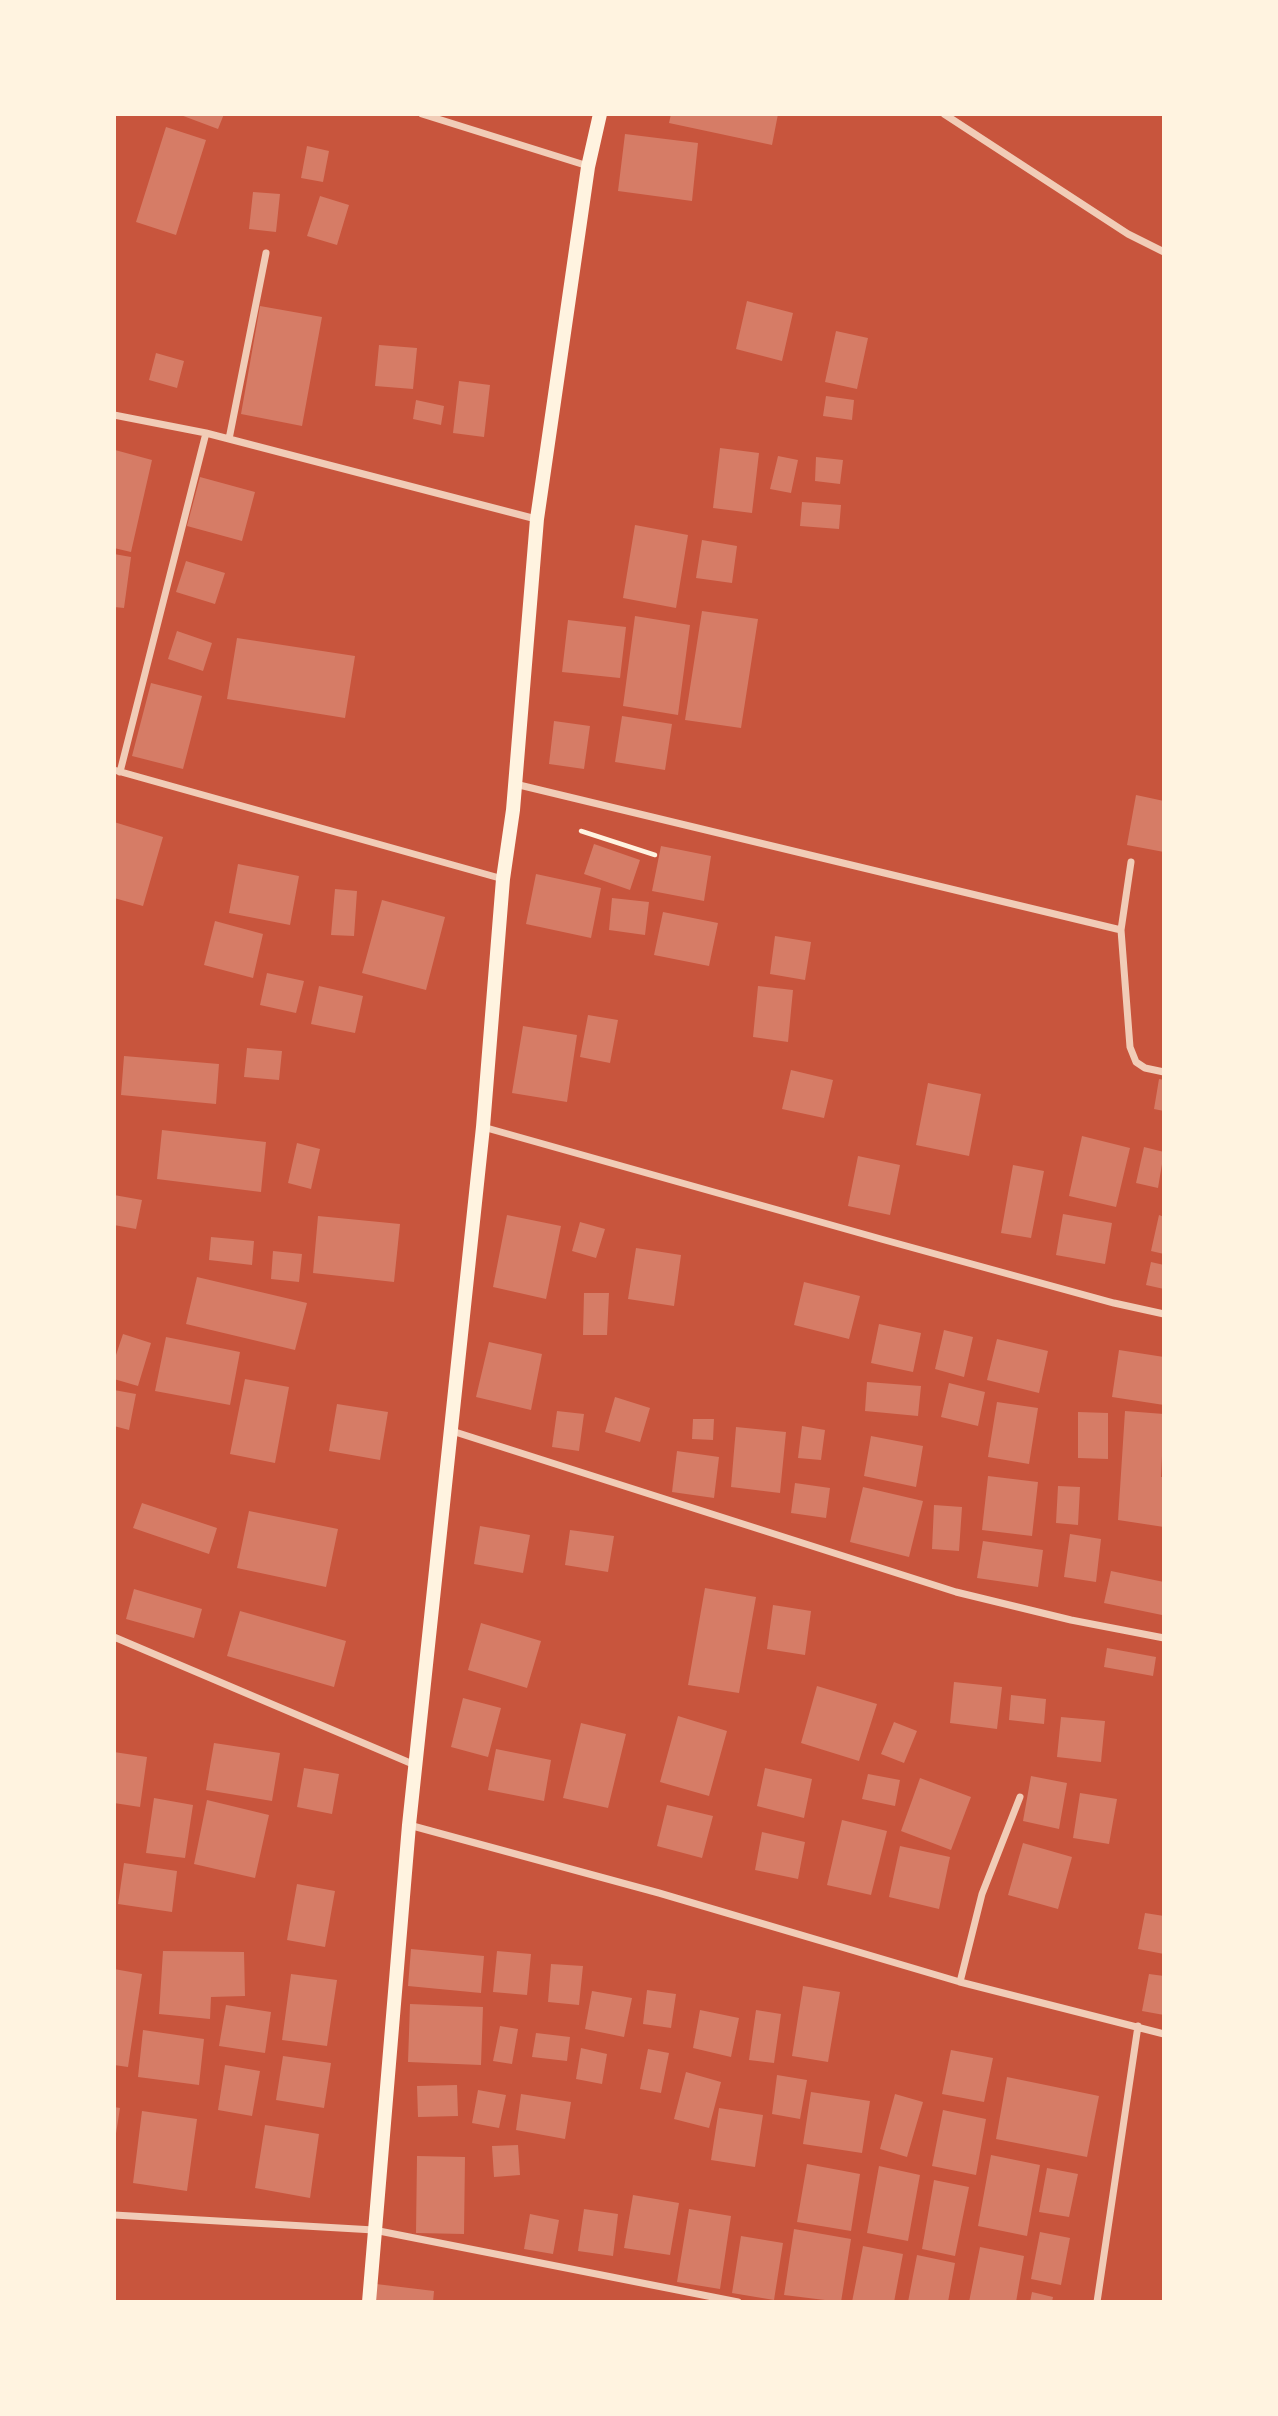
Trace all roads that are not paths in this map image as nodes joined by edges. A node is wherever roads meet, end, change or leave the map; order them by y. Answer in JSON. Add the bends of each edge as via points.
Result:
{"nodes":[{"id":1,"x":422,"y":114,"type":"edge"},
{"id":2,"x":600,"y":114,"type":"edge"},
{"id":3,"x":944,"y":114,"type":"edge"},
{"id":4,"x":588,"y":167,"type":"junction"},
{"id":5,"x":1164,"y":252,"type":"edge"},
{"id":6,"x":265,"y":253,"type":"dead end"},
{"id":7,"x":114,"y":415,"type":"edge"},
{"id":8,"x":206,"y":433,"type":"junction"},
{"id":9,"x":229,"y":439,"type":"junction"},
{"id":10,"x":537,"y":519,"type":"junction"},
{"id":11,"x":117,"y":771,"type":"edge"},
{"id":12,"x":515,"y":784,"type":"junction"},
{"id":13,"x":1131,"y":862,"type":"dead end"},
{"id":14,"x":503,"y":879,"type":"junction"},
{"id":15,"x":1121,"y":930,"type":"junction"},
{"id":16,"x":1164,"y":1072,"type":"edge"},
{"id":17,"x":484,"y":1128,"type":"junction"},
{"id":18,"x":1164,"y":1314,"type":"edge"},
{"id":19,"x":452,"y":1431,"type":"junction"},
{"id":20,"x":114,"y":1637,"type":"edge"},
{"id":21,"x":1164,"y":1638,"type":"edge"},
{"id":22,"x":416,"y":1765,"type":"junction"},
{"id":23,"x":1020,"y":1797,"type":"dead end"},
{"id":24,"x":409,"y":1825,"type":"junction"},
{"id":25,"x":960,"y":1982,"type":"junction"},
{"id":26,"x":1138,"y":2026,"type":"junction"},
{"id":27,"x":1164,"y":2034,"type":"edge"},
{"id":28,"x":114,"y":2215,"type":"edge"},
{"id":29,"x":374,"y":2230,"type":"junction"},
{"id":30,"x":369,"y":2302,"type":"edge"},
{"id":31,"x":738,"y":2302,"type":"edge"},
{"id":32,"x":1097,"y":2302,"type":"edge"}],
"edges":[{"from":1,"to":4,"type":"street"},
{"from":2,"to":4,"type":"main road"},
{"from":3,"to":5,"type":"street","via":[[1128,234]]},
{"from":4,"to":10,"type":"main road"},
{"from":6,"to":9,"type":"street"},
{"from":7,"to":8,"type":"street"},
{"from":8,"to":9,"type":"street"},
{"from":8,"to":11,"type":"street"},
{"from":9,"to":10,"type":"street"},
{"from":10,"to":12,"type":"main road"},
{"from":11,"to":14,"type":"street"},
{"from":12,"to":14,"type":"main road"},
{"from":12,"to":15,"type":"street"},
{"from":13,"to":15,"type":"street"},
{"from":14,"to":17,"type":"main road"},
{"from":15,"to":16,"type":"street","via":[[1132,1055],[1145,1068]]},
{"from":17,"to":18,"type":"street"},
{"from":17,"to":19,"type":"main road"},
{"from":19,"to":21,"type":"street","via":[[956,1592]]},
{"from":19,"to":22,"type":"main road"},
{"from":20,"to":22,"type":"street"},
{"from":22,"to":24,"type":"main road"},
{"from":23,"to":25,"type":"street","via":[[982,1894]]},
{"from":24,"to":25,"type":"street"},
{"from":24,"to":29,"type":"main road"},
{"from":25,"to":26,"type":"street"},
{"from":26,"to":27,"type":"street"},
{"from":26,"to":32,"type":"street"},
{"from":28,"to":29,"type":"street"},
{"from":29,"to":30,"type":"main road"},
{"from":29,"to":31,"type":"street"}]}
